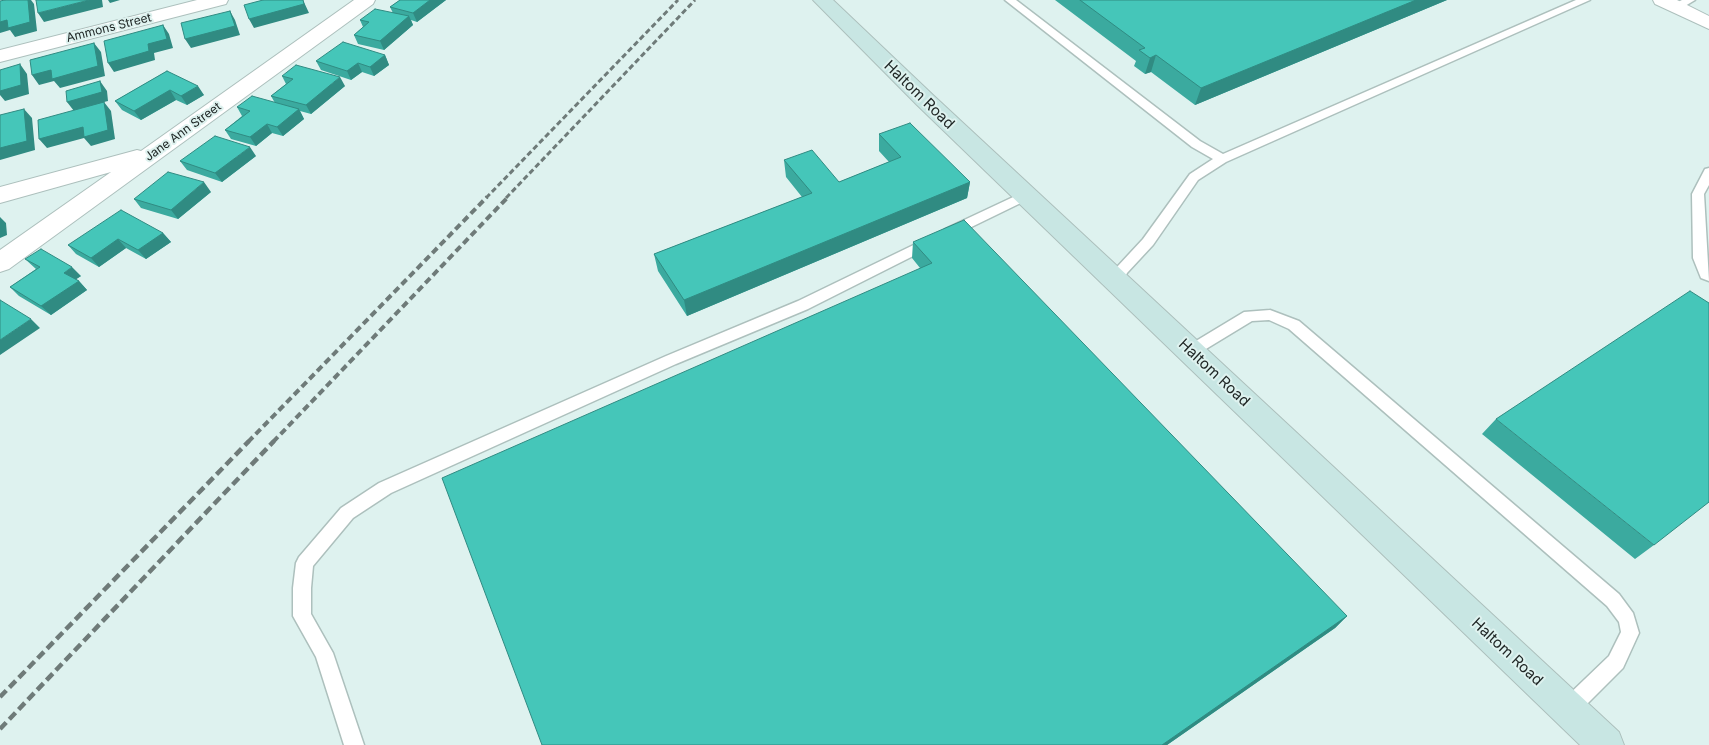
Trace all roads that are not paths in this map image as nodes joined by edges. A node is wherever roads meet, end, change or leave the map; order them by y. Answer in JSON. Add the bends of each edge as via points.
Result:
{"nodes":[{"id":1,"x":218,"y":0,"type":"edge"},
{"id":2,"x":366,"y":0,"type":"edge"},
{"id":3,"x":822,"y":0,"type":"edge"},
{"id":4,"x":1010,"y":0,"type":"edge"},
{"id":5,"x":1576,"y":1,"type":"edge"},
{"id":6,"x":1676,"y":2,"type":"edge"},
{"id":7,"x":1709,"y":22,"type":"edge"},
{"id":8,"x":0,"y":56,"type":"edge"},
{"id":9,"x":155,"y":152,"type":"junction"},
{"id":10,"x":1222,"y":159,"type":"junction"},
{"id":11,"x":1709,"y":172,"type":"edge"},
{"id":12,"x":0,"y":195,"type":"edge"},
{"id":13,"x":1026,"y":196,"type":"junction"},
{"id":14,"x":0,"y":263,"type":"edge"},
{"id":15,"x":1709,"y":276,"type":"edge"},
{"id":16,"x":1116,"y":281,"type":"junction"},
{"id":17,"x":1191,"y":351,"type":"junction"},
{"id":18,"x":1568,"y":709,"type":"junction"},
{"id":19,"x":354,"y":745,"type":"edge"},
{"id":20,"x":1606,"y":745,"type":"edge"}],
"edges":[{"from":1,"to":8,"type":"street","name":"Ammons Street"},
{"from":2,"to":9,"type":"street","name":"Jane Ann Street"},
{"from":3,"to":13,"type":"main road","name":"Haltom Road"},
{"from":4,"to":10,"type":"lane","via":[[1196,144]]},
{"from":5,"to":10,"type":"lane"},
{"from":6,"to":7,"type":"street"},
{"from":9,"to":12,"type":"street"},
{"from":9,"to":14,"type":"street","name":"Jane Ann Street"},
{"from":10,"to":16,"type":"lane","via":[[1194,177]]},
{"from":11,"to":15,"type":"lane","via":[[1698,194],[1700,258]]},
{"from":13,"to":16,"type":"main road","name":"Haltom Road"},
{"from":13,"to":19,"type":"lane","via":[[803,305],[671,360],[385,488],[347,513],[305,563],[302,616],[324,653]]},
{"from":16,"to":17,"type":"main road","name":"Haltom Road"},
{"from":17,"to":18,"type":"main road","name":"Haltom Road"},
{"from":17,"to":18,"type":"lane","via":[[1249,316],[1270,315],[1294,325],[1613,600],[1627,619],[1630,633],[1616,662]]},
{"from":18,"to":20,"type":"main road","name":"Haltom Road"}]}
